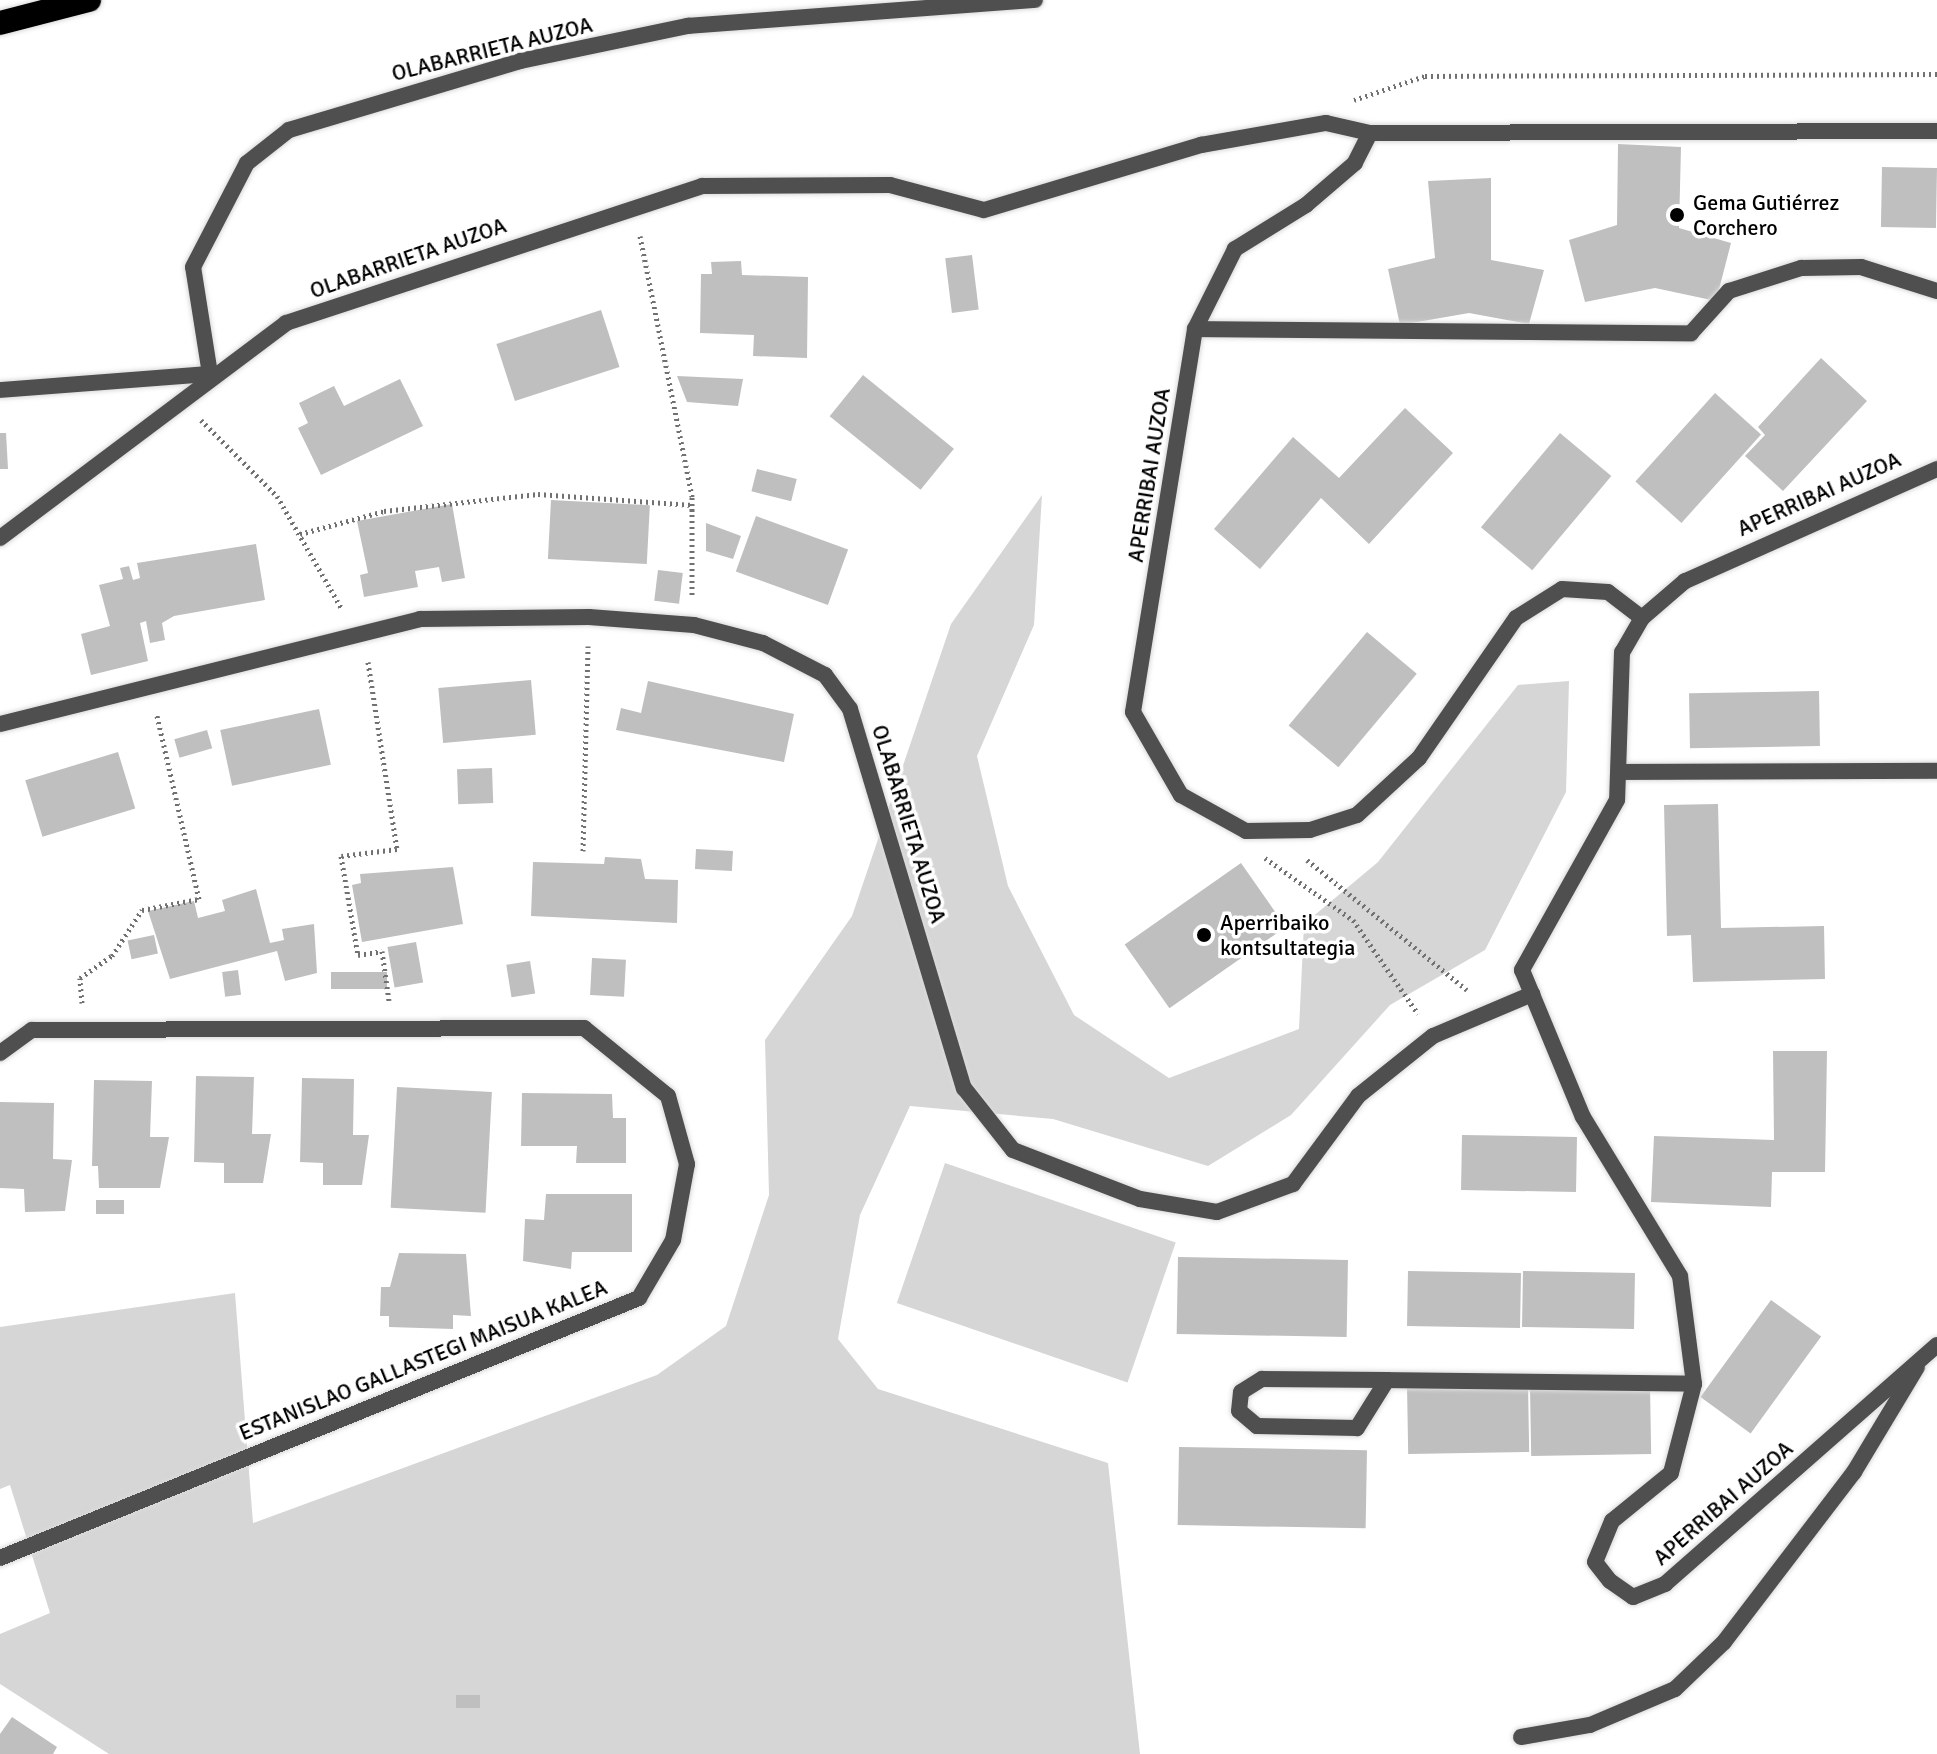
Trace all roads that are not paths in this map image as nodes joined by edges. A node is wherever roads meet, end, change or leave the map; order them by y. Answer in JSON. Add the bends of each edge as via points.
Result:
{"nodes":[{"id":1,"x":89,"y":0,"type":"edge"},
{"id":2,"x":1035,"y":0,"type":"edge"},
{"id":3,"x":0,"y":23,"type":"edge"},
{"id":4,"x":1937,"y":131,"type":"edge"},
{"id":5,"x":1370,"y":133,"type":"junction"},
{"id":6,"x":1937,"y":291,"type":"edge"},
{"id":7,"x":1195,"y":329,"type":"junction"},
{"id":8,"x":210,"y":374,"type":"junction"},
{"id":9,"x":0,"y":390,"type":"edge"},
{"id":10,"x":1937,"y":469,"type":"edge"},
{"id":11,"x":0,"y":538,"type":"edge"},
{"id":12,"x":1642,"y":618,"type":"junction"},
{"id":13,"x":0,"y":724,"type":"edge"},
{"id":14,"x":1937,"y":771,"type":"edge"},
{"id":15,"x":1619,"y":772,"type":"junction"},
{"id":16,"x":1532,"y":994,"type":"junction"},
{"id":17,"x":0,"y":1053,"type":"edge"},
{"id":18,"x":1931,"y":1349,"type":"edge"},
{"id":19,"x":1387,"y":1380,"type":"junction"},
{"id":20,"x":1694,"y":1384,"type":"junction"},
{"id":21,"x":0,"y":1558,"type":"edge"},
{"id":22,"x":1521,"y":1737,"type":"dead end"}],
"edges":[{"from":1,"to":3,"type":"highway"},
{"from":2,"to":8,"type":"street","name":"OLABARRIETA AUZOA","via":[[688,26],[520,61],[289,130],[247,163],[193,267]]},
{"from":4,"to":5,"type":"street"},
{"from":5,"to":7,"type":"street","name":"APERRIBAI AUZOA","via":[[1355,163],[1306,205],[1235,249]]},
{"from":5,"to":8,"type":"street","name":"OLABARRIETA AUZOA","via":[[1326,123],[1201,145],[984,210],[890,185],[702,186],[286,323]]},
{"from":6,"to":7,"type":"street","via":[[1861,267],[1801,268],[1729,291],[1691,333]]},
{"from":7,"to":12,"type":"street","name":"APERRIBAI AUZOA","via":[[1133,712],[1181,795],[1246,831],[1298,830],[1368,805],[1419,758],[1516,618],[1562,589],[1608,592]]},
{"from":8,"to":9,"type":"street","name":"OLABARRIETA AUZOA"},
{"from":8,"to":11,"type":"street","name":"OLABARRIETA AUZOA"},
{"from":10,"to":12,"type":"street","name":"APERRIBAI AUZOA","via":[[1904,478],[1685,581]]},
{"from":12,"to":15,"type":"street","name":"APERRIBAI AUZOA","via":[[1622,652]]},
{"from":13,"to":16,"type":"street","name":"OLABARRIETA AUZOA","via":[[420,619],[589,617],[690,625],[798,660],[825,675],[850,709],[964,1088],[1013,1150],[1140,1199],[1217,1212],[1293,1184],[1358,1096],[1433,1036]]},
{"from":14,"to":15,"type":"street"},
{"from":15,"to":16,"type":"street","name":"APERRIBAI AUZOA","via":[[1617,800],[1522,970]]},
{"from":16,"to":20,"type":"street","name":"APERRIBAI AUZOA","via":[[1583,1117],[1680,1276]]},
{"from":17,"to":21,"type":"street","name":"ESTANISLAO GALLASTEGI MAISUA KALEA","via":[[32,1030],[584,1028],[668,1096],[687,1164],[673,1240],[639,1298]]},
{"from":18,"to":20,"type":"street","name":"APERRIBAI AUZOA","via":[[1665,1584],[1633,1597],[1595,1562],[1612,1521],[1671,1473]]},
{"from":18,"to":22,"type":"street","name":"APERRIBAI AUZOA","via":[[1854,1472],[1724,1642],[1675,1689],[1590,1725]]},
{"from":19,"to":19,"type":"street","via":[[1262,1379],[1241,1392],[1239,1411],[1257,1426],[1357,1428]]},
{"from":19,"to":20,"type":"street"}]}
